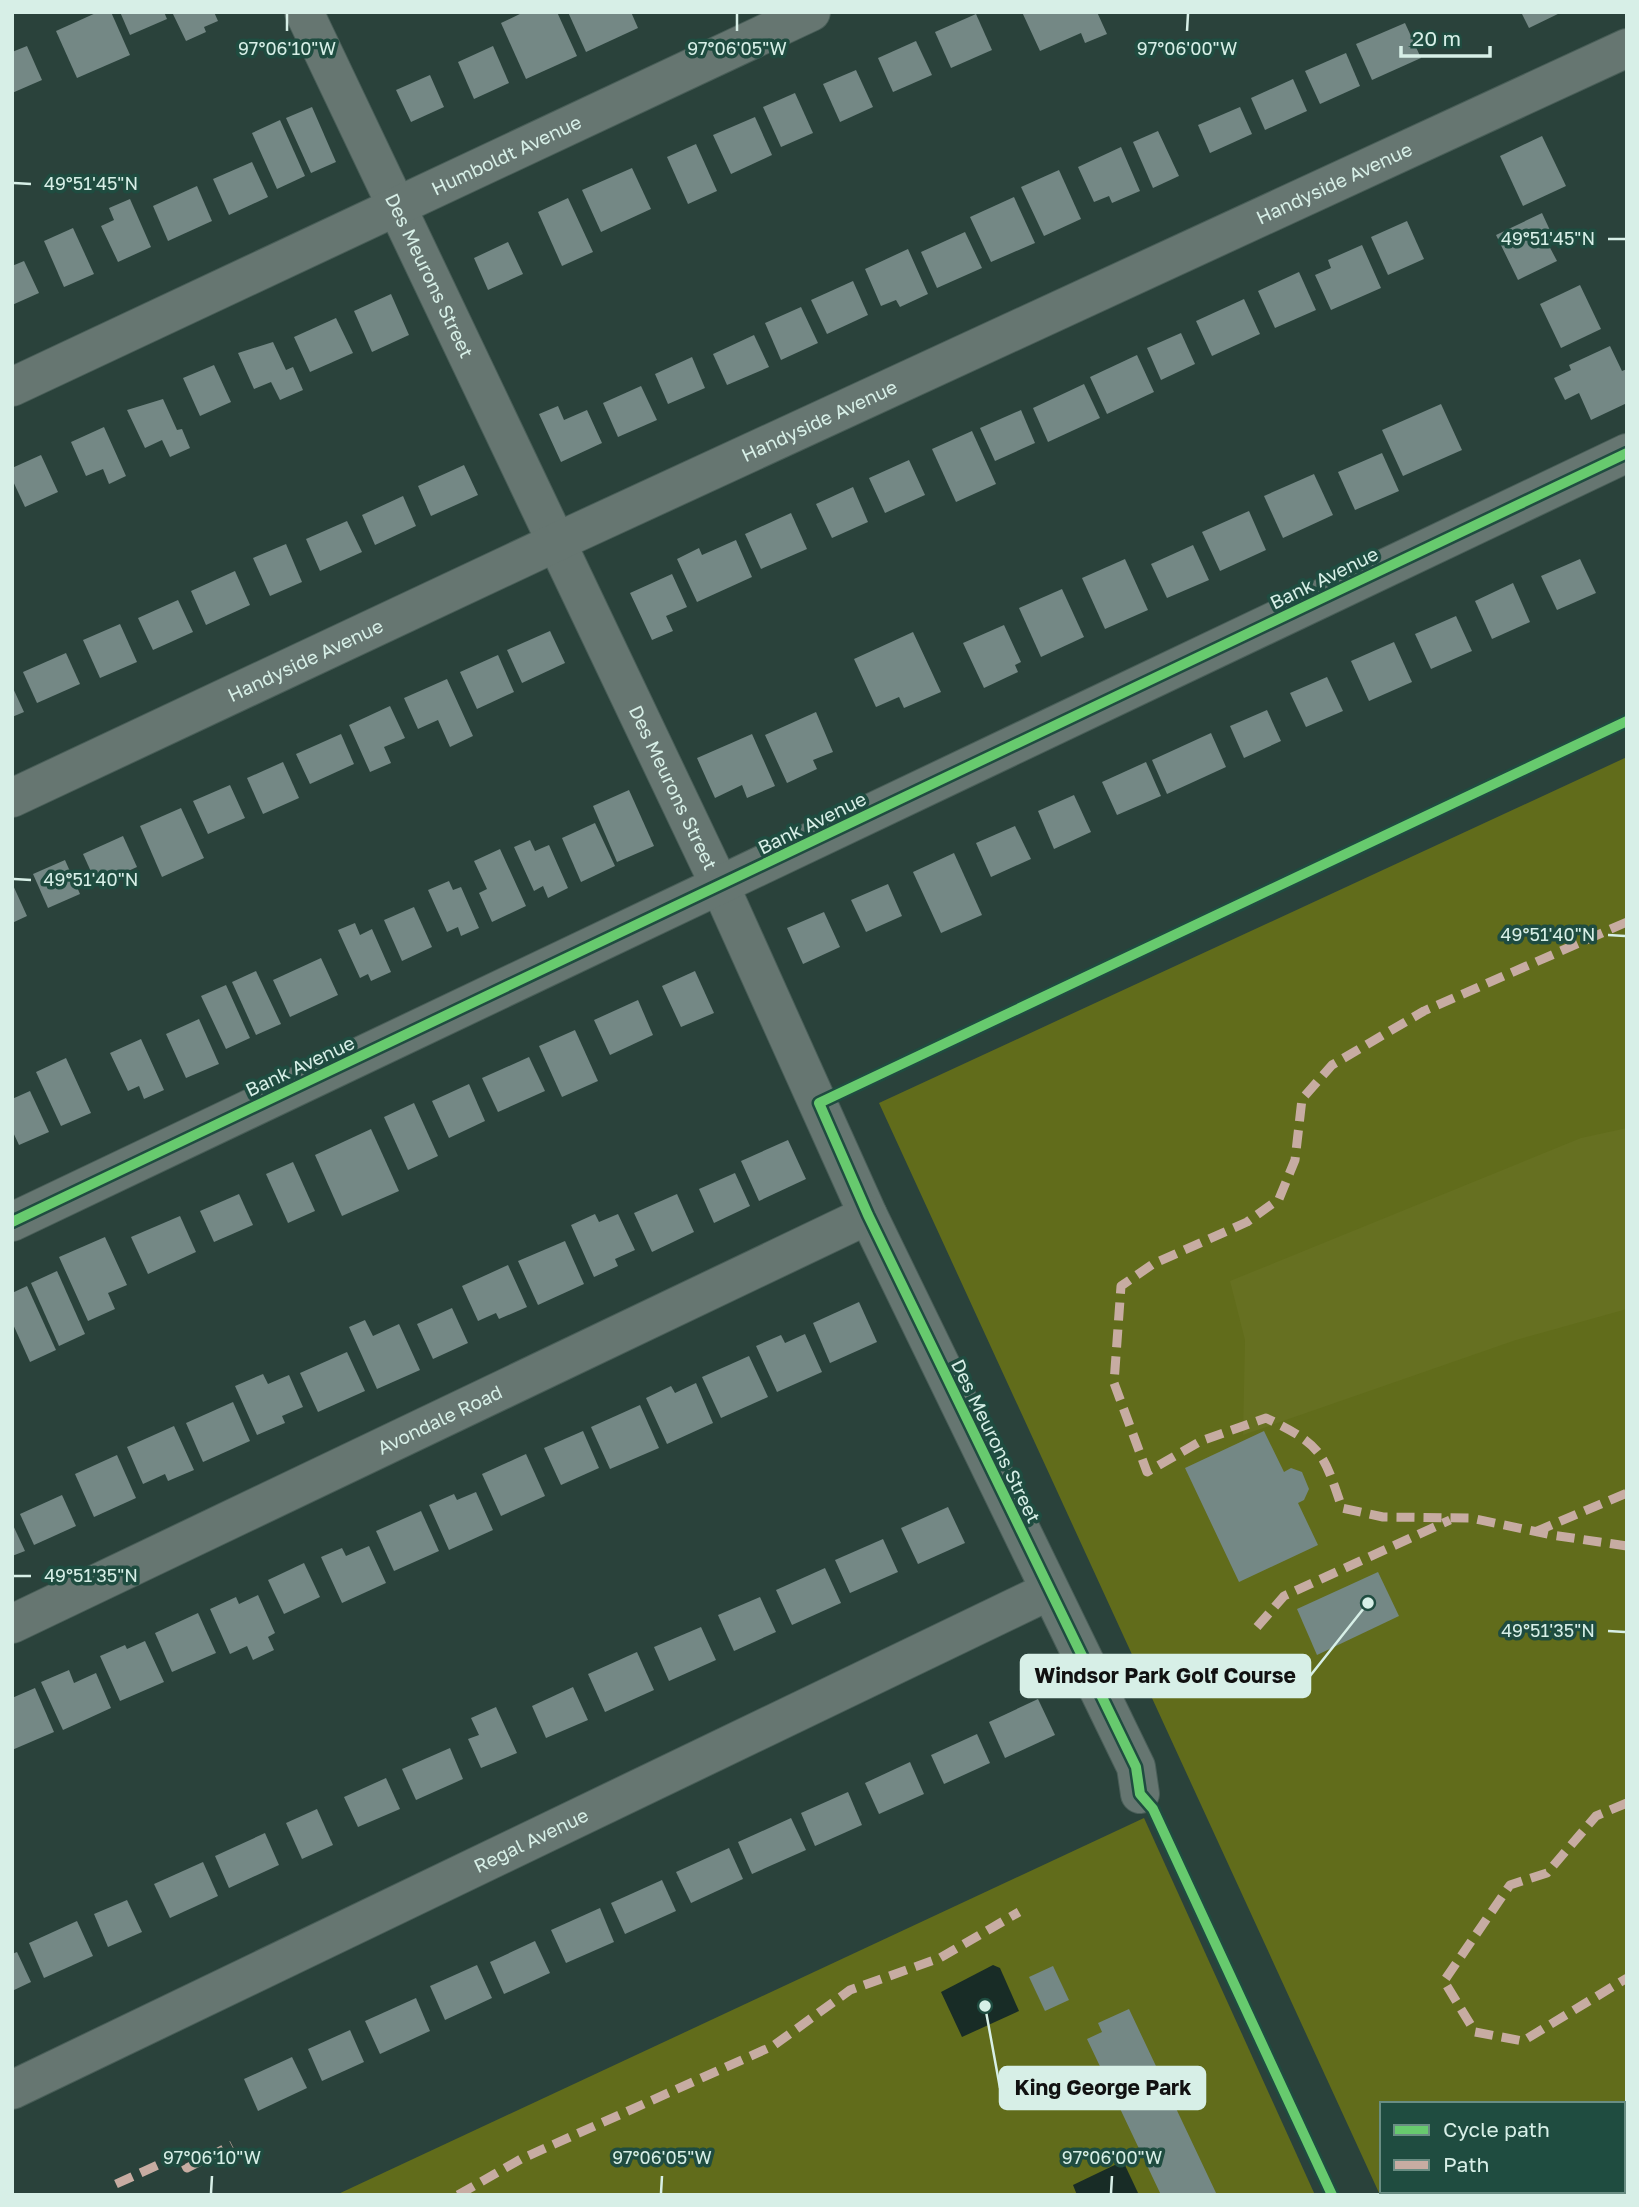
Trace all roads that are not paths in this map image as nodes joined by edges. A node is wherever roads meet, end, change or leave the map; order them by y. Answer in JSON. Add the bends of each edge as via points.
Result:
{"nodes":[{"id":1,"x":304,"y":12,"type":"edge"},
{"id":2,"x":811,"y":12,"type":"edge"},
{"id":3,"x":1627,"y":48,"type":"edge"},
{"id":4,"x":397,"y":205,"type":"junction"},
{"id":5,"x":12,"y":387,"type":"edge"},
{"id":6,"x":1627,"y":453,"type":"edge"},
{"id":7,"x":555,"y":543,"type":"junction"},
{"id":8,"x":12,"y":798,"type":"edge"},
{"id":9,"x":720,"y":887,"type":"junction"},
{"id":10,"x":868,"y":1215,"type":"junction"},
{"id":11,"x":12,"y":1222,"type":"edge"},
{"id":12,"x":1049,"y":1591,"type":"junction"},
{"id":13,"x":12,"y":1624,"type":"edge"},
{"id":14,"x":1140,"y":1794,"type":"dead end"},
{"id":15,"x":12,"y":2090,"type":"edge"}],
"edges":[{"from":1,"to":4,"type":"street","name":"Des Meurons Street"},
{"from":2,"to":4,"type":"street","name":"Humboldt Avenue"},
{"from":3,"to":7,"type":"street","name":"Handyside Avenue"},
{"from":4,"to":5,"type":"street","name":"Humboldt Avenue"},
{"from":4,"to":7,"type":"street","name":"Des Meurons Street"},
{"from":6,"to":9,"type":"street","name":"Bank Avenue"},
{"from":7,"to":8,"type":"street","name":"Handyside Avenue"},
{"from":7,"to":9,"type":"street","name":"Des Meurons Street"},
{"from":9,"to":10,"type":"street","name":"Des Meurons Street"},
{"from":9,"to":11,"type":"street","name":"Bank Avenue"},
{"from":10,"to":12,"type":"street","name":"Des Meurons Street"},
{"from":10,"to":13,"type":"street","name":"Avondale Road"},
{"from":12,"to":14,"type":"street","name":"Des Meurons Street","via":[[1136,1767]]},
{"from":12,"to":15,"type":"street","name":"Regal Avenue"}]}
